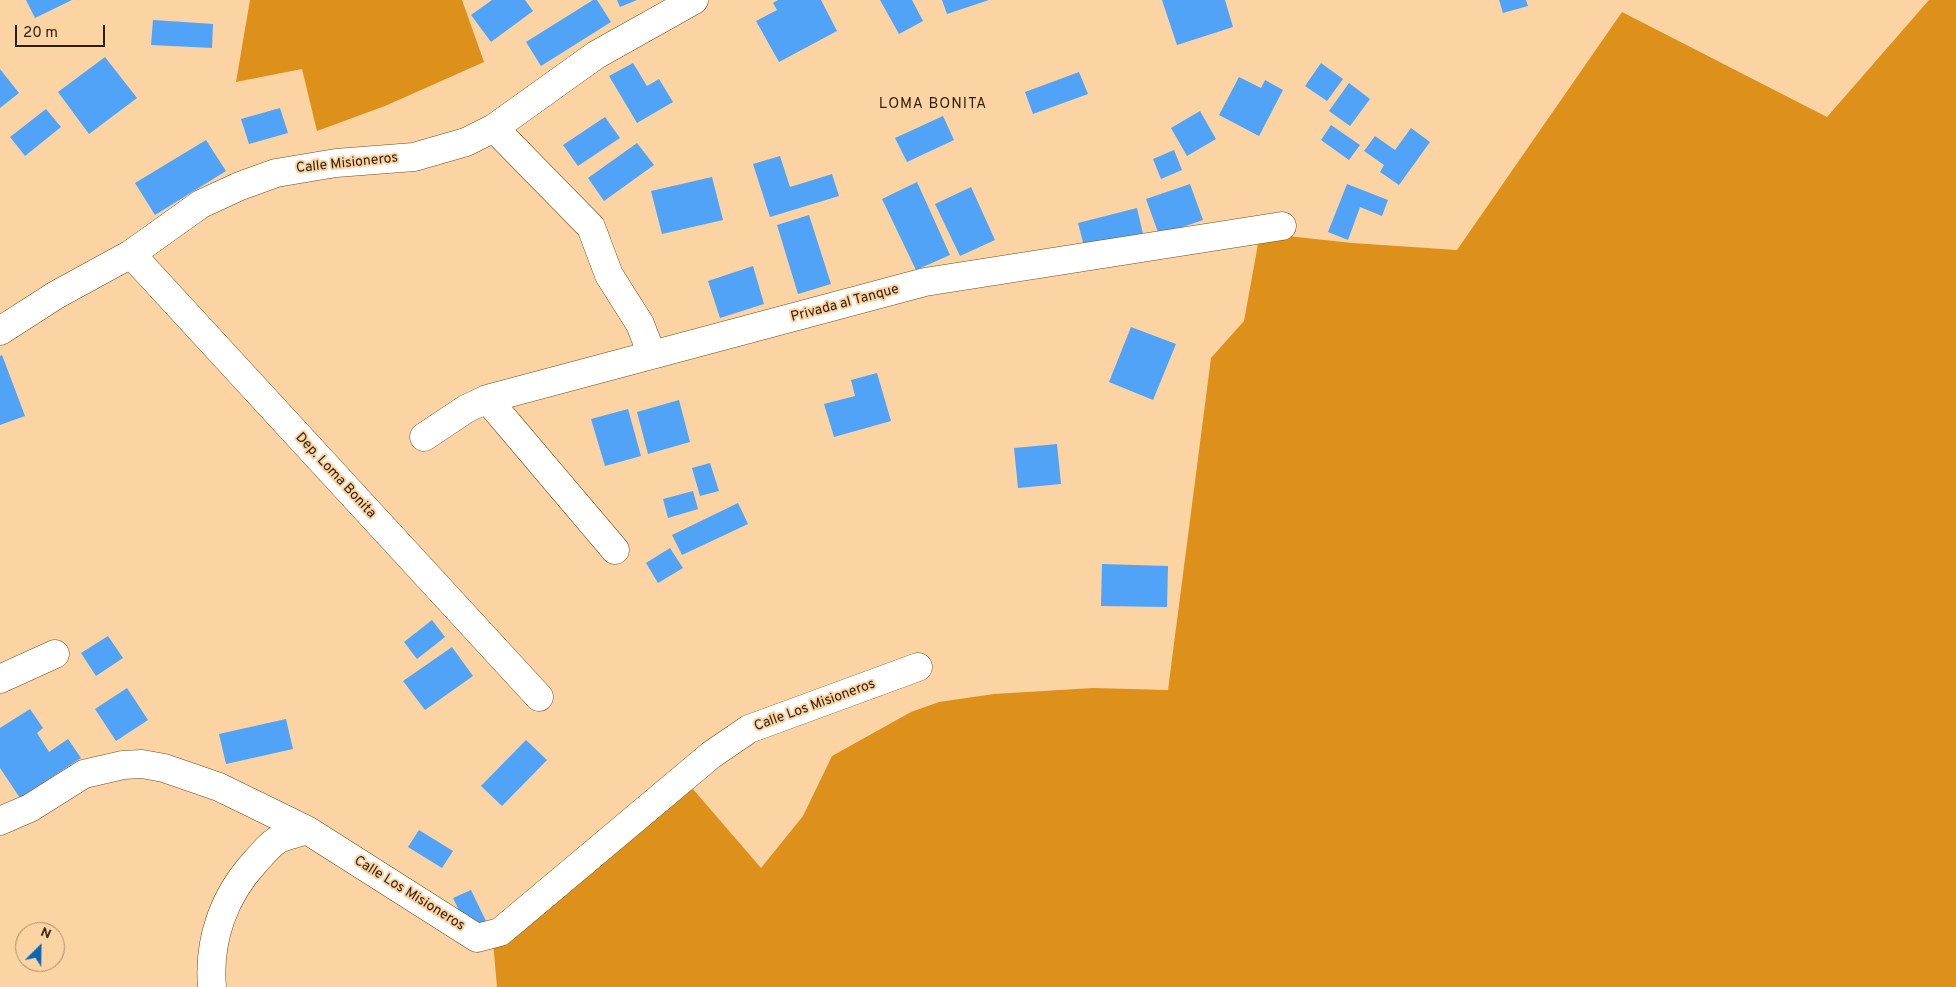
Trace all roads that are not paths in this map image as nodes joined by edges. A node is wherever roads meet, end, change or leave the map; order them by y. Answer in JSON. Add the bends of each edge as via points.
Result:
{"nodes":[{"id":1,"x":694,"y":0,"type":"edge"},
{"id":2,"x":494,"y":128,"type":"junction"},
{"id":3,"x":1282,"y":226,"type":"dead end"},
{"id":4,"x":130,"y":254,"type":"junction"},
{"id":5,"x":0,"y":332,"type":"edge"},
{"id":6,"x":652,"y":356,"type":"junction"},
{"id":7,"x":487,"y":400,"type":"junction"},
{"id":8,"x":424,"y":437,"type":"dead end"},
{"id":9,"x":615,"y":550,"type":"dead end"},
{"id":10,"x":55,"y":654,"type":"dead end"},
{"id":11,"x":918,"y":668,"type":"dead end"},
{"id":12,"x":0,"y":679,"type":"edge"},
{"id":13,"x":539,"y":697,"type":"dead end"},
{"id":14,"x":0,"y":821,"type":"edge"},
{"id":15,"x":307,"y":830,"type":"junction"},
{"id":16,"x":212,"y":987,"type":"edge"}],
"edges":[{"from":1,"to":2,"type":"street","name":"Calle Misioneros","via":[[596,55]]},
{"from":2,"to":4,"type":"street","name":"Calle Misioneros","via":[[466,142],[414,157],[336,163],[276,173],[201,204]]},
{"from":2,"to":6,"type":"street","via":[[591,227],[609,275],[640,324]]},
{"from":3,"to":6,"type":"street","name":"Privada al Tanque","via":[[925,282]]},
{"from":4,"to":5,"type":"street","name":"Calle Misioneros","via":[[56,295]]},
{"from":4,"to":13,"type":"street","name":"Dep. Loma Bonita"},
{"from":6,"to":7,"type":"street","name":"Privada al Tanque"},
{"from":7,"to":8,"type":"street","name":"Privada al Tanque","via":[[466,409]]},
{"from":7,"to":9,"type":"street"},
{"from":10,"to":12,"type":"street"},
{"from":11,"to":15,"type":"street","name":"Calle Los Misioneros","via":[[749,729],[711,755],[500,932],[478,938]]},
{"from":14,"to":15,"type":"street","name":"Calle Los Misioneros","via":[[30,808],[84,774],[103,768],[142,764],[219,787]]},
{"from":15,"to":16,"type":"street","via":[[280,839],[257,859],[234,888],[216,930]]}]}
